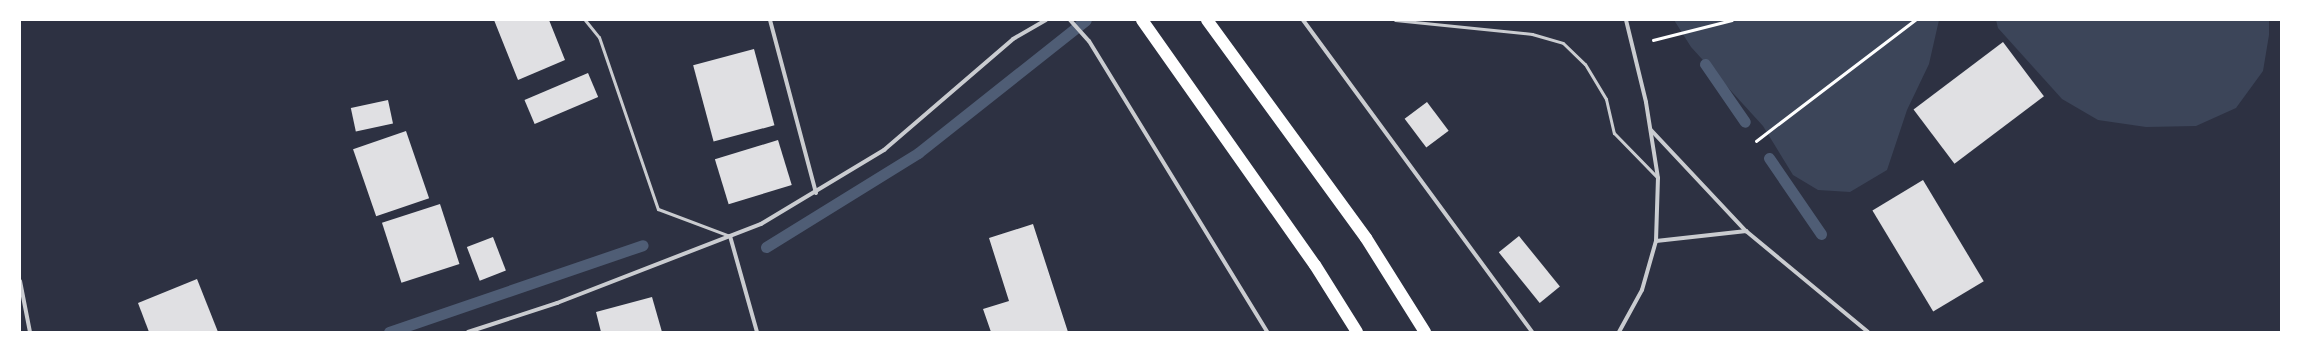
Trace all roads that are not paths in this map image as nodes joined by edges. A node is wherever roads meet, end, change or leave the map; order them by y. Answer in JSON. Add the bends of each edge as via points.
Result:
{"nodes":[{"id":1,"x":585,"y":20,"type":"edge"},
{"id":2,"x":770,"y":20,"type":"edge"},
{"id":3,"x":1046,"y":20,"type":"edge"},
{"id":4,"x":1070,"y":20,"type":"edge"},
{"id":5,"x":1142,"y":20,"type":"edge"},
{"id":6,"x":1207,"y":20,"type":"edge"},
{"id":7,"x":1302,"y":20,"type":"edge"},
{"id":8,"x":1395,"y":20,"type":"edge"},
{"id":9,"x":1626,"y":20,"type":"edge"},
{"id":10,"x":1650,"y":130,"type":"junction"},
{"id":11,"x":1658,"y":178,"type":"junction"},
{"id":12,"x":816,"y":193,"type":"junction"},
{"id":13,"x":1746,"y":231,"type":"junction"},
{"id":14,"x":730,"y":236,"type":"junction"},
{"id":15,"x":1656,"y":241,"type":"junction"},
{"id":16,"x":20,"y":281,"type":"edge"},
{"id":17,"x":30,"y":332,"type":"edge"},
{"id":18,"x":468,"y":332,"type":"edge"},
{"id":19,"x":757,"y":332,"type":"edge"},
{"id":20,"x":1268,"y":332,"type":"edge"},
{"id":21,"x":1357,"y":332,"type":"edge"},
{"id":22,"x":1425,"y":332,"type":"edge"},
{"id":23,"x":1532,"y":332,"type":"edge"},
{"id":24,"x":1619,"y":332,"type":"edge"},
{"id":25,"x":1868,"y":332,"type":"edge"}],
"edges":[{"from":1,"to":14,"type":"lane","via":[[599,37],[658,210]]},
{"from":2,"to":12,"type":"street"},
{"from":3,"to":12,"type":"street","via":[[1013,39],[884,150]]},
{"from":4,"to":20,"type":"street","via":[[1089,41]]},
{"from":5,"to":21,"type":"highway","via":[[1315,265]]},
{"from":6,"to":22,"type":"highway","via":[[1366,238]]},
{"from":7,"to":23,"type":"street"},
{"from":8,"to":11,"type":"lane","via":[[1532,34],[1563,43],[1585,64],[1606,99],[1614,133]]},
{"from":9,"to":10,"type":"street"},
{"from":10,"to":11,"type":"street"},
{"from":10,"to":13,"type":"street"},
{"from":11,"to":15,"type":"street"},
{"from":12,"to":14,"type":"street","via":[[761,224]]},
{"from":13,"to":15,"type":"street"},
{"from":13,"to":25,"type":"street"},
{"from":14,"to":18,"type":"street","via":[[557,303]]},
{"from":14,"to":19,"type":"street"},
{"from":15,"to":24,"type":"street","via":[[1642,290]]},
{"from":16,"to":17,"type":"street"}]}
